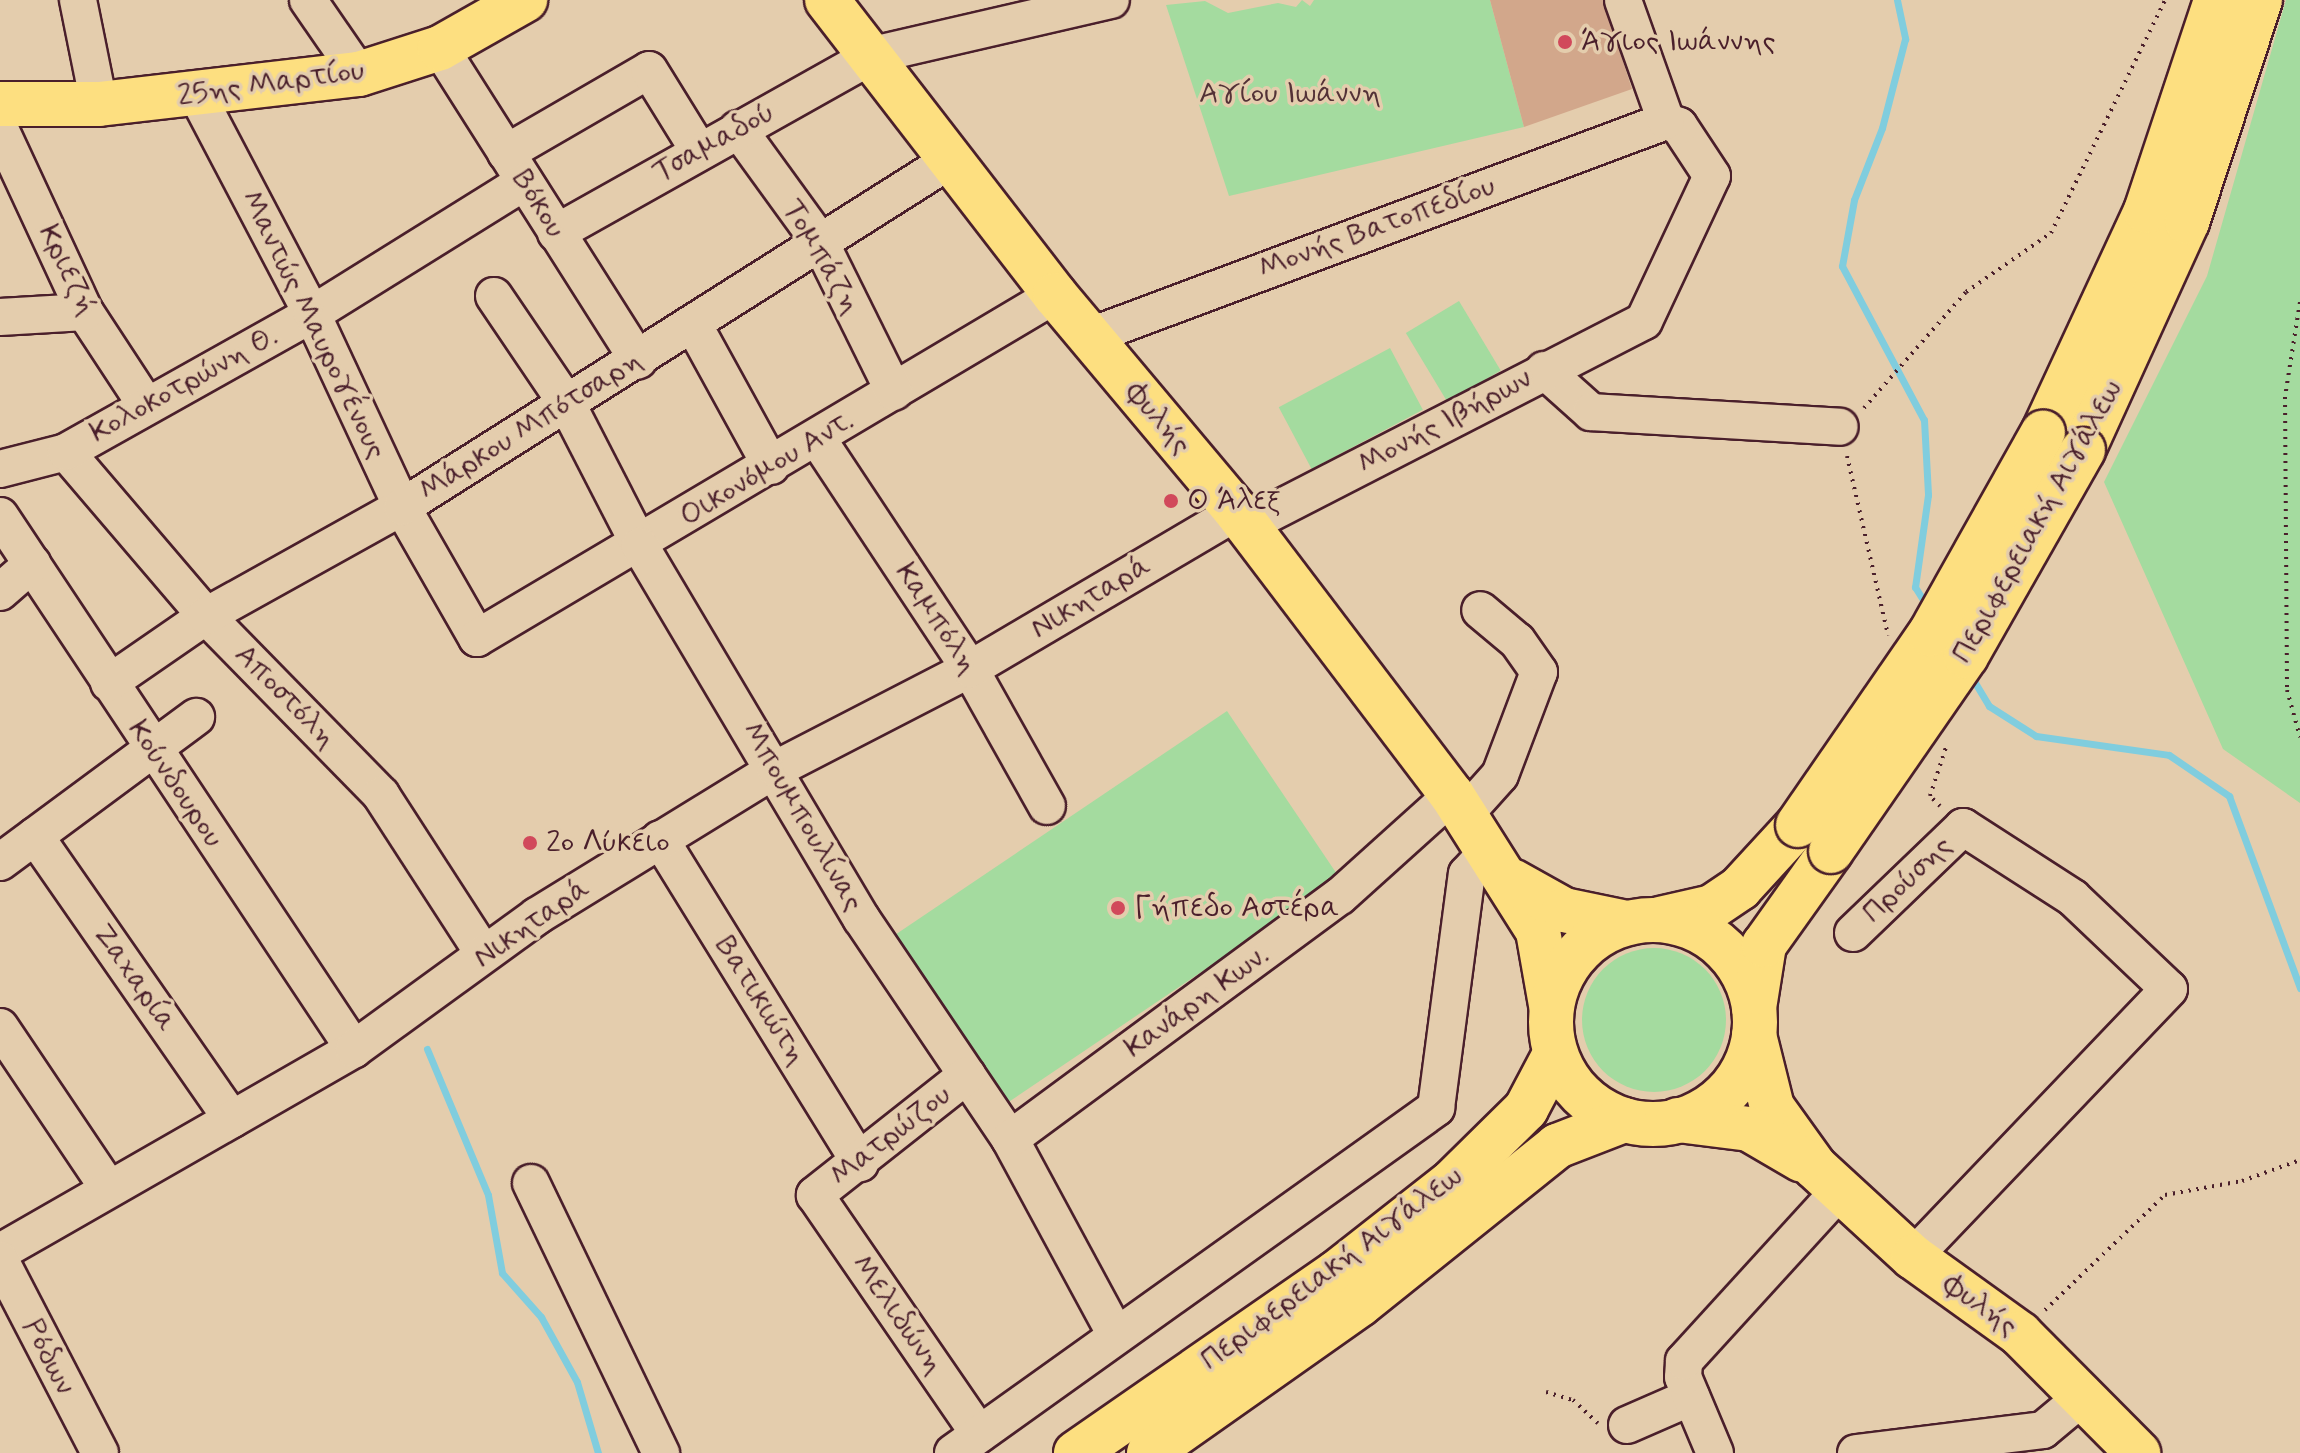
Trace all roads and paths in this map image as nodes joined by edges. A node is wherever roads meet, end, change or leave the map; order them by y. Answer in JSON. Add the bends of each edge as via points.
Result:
{"nodes":[{"id":1,"x":78,"y":0,"type":"edge"},
{"id":2,"x":308,"y":0,"type":"edge"},
{"id":3,"x":525,"y":0,"type":"edge"},
{"id":4,"x":827,"y":0,"type":"edge"},
{"id":5,"x":1111,"y":0,"type":"edge"},
{"id":6,"x":1623,"y":0,"type":"edge"},
{"id":7,"x":2165,"y":0,"type":"edge"},
{"id":8,"x":2216,"y":0,"type":"edge"},
{"id":9,"x":2260,"y":0,"type":"edge"},
{"id":10,"x":440,"y":48,"type":"junction"},
{"id":11,"x":873,"y":55,"type":"junction"},
{"id":12,"x":359,"y":74,"type":"junction"},
{"id":13,"x":197,"y":95,"type":"junction"},
{"id":14,"x":0,"y":104,"type":"edge"},
{"id":15,"x":99,"y":104,"type":"junction"},
{"id":16,"x":1666,"y":121,"type":"junction"},
{"id":17,"x":0,"y":129,"type":"edge"},
{"id":18,"x":738,"y":129,"type":"junction"},
{"id":19,"x":699,"y":151,"type":"junction"},
{"id":20,"x":949,"y":161,"type":"junction"},
{"id":21,"x":515,"y":168,"type":"junction"},
{"id":22,"x":556,"y":233,"type":"junction"},
{"id":23,"x":820,"y":242,"type":"junction"},
{"id":24,"x":1055,"y":295,"type":"junction"},
{"id":25,"x":494,"y":296,"type":"dead end"},
{"id":26,"x":2300,"y":302,"type":"edge"},
{"id":27,"x":85,"y":312,"type":"junction"},
{"id":28,"x":312,"y":314,"type":"junction"},
{"id":29,"x":0,"y":317,"type":"edge"},
{"id":30,"x":693,"y":324,"type":"junction"},
{"id":31,"x":1088,"y":337,"type":"junction"},
{"id":32,"x":638,"y":360,"type":"junction"},
{"id":33,"x":1544,"y":370,"type":"junction"},
{"id":34,"x":894,"y":392,"type":"junction"},
{"id":35,"x":567,"y":404,"type":"junction"},
{"id":36,"x":146,"y":405,"type":"junction"},
{"id":37,"x":1840,"y":427,"type":"joint"},
{"id":38,"x":817,"y":438,"type":"junction"},
{"id":39,"x":66,"y":452,"type":"junction"},
{"id":40,"x":771,"y":466,"type":"junction"},
{"id":41,"x":0,"y":469,"type":"edge"},
{"id":42,"x":402,"y":507,"type":"junction"},
{"id":43,"x":0,"y":516,"type":"edge"},
{"id":44,"x":1242,"y":518,"type":"junction"},
{"id":45,"x":640,"y":546,"type":"junction"},
{"id":46,"x":32,"y":564,"type":"junction"},
{"id":47,"x":0,"y":592,"type":"edge"},
{"id":48,"x":1480,"y":610,"type":"dead end"},
{"id":49,"x":206,"y":616,"type":"junction"},
{"id":50,"x":477,"y":638,"type":"joint"},
{"id":51,"x":970,"y":669,"type":"junction"},
{"id":52,"x":109,"y":683,"type":"junction"},
{"id":53,"x":196,"y":717,"type":"dead end"},
{"id":54,"x":2300,"y":737,"type":"edge"},
{"id":55,"x":153,"y":751,"type":"junction"},
{"id":56,"x":776,"y":769,"type":"junction"},
{"id":57,"x":1458,"y":805,"type":"junction"},
{"id":58,"x":1047,"y":806,"type":"dead end"},
{"id":59,"x":35,"y":836,"type":"junction"},
{"id":60,"x":1814,"y":838,"type":"junction"},
{"id":61,"x":660,"y":839,"type":"junction"},
{"id":62,"x":0,"y":862,"type":"edge"},
{"id":63,"x":1501,"y":865,"type":"junction"},
{"id":64,"x":1643,"y":921,"type":"junction"},
{"id":65,"x":1853,"y":933,"type":"dead end"},
{"id":66,"x":484,"y":954,"type":"junction"},
{"id":67,"x":1551,"y":1005,"type":"junction"},
{"id":68,"x":1754,"y":1022,"type":"junction"},
{"id":69,"x":0,"y":1027,"type":"edge"},
{"id":70,"x":354,"y":1049,"type":"junction"},
{"id":71,"x":1555,"y":1054,"type":"junction"},
{"id":72,"x":967,"y":1075,"type":"junction"},
{"id":73,"x":232,"y":1119,"type":"junction"},
{"id":74,"x":1624,"y":1120,"type":"junction"},
{"id":75,"x":1678,"y":1120,"type":"junction"},
{"id":76,"x":1010,"y":1139,"type":"junction"},
{"id":77,"x":2300,"y":1160,"type":"edge"},
{"id":78,"x":860,"y":1163,"type":"junction"},
{"id":79,"x":1827,"y":1179,"type":"junction"},
{"id":80,"x":531,"y":1183,"type":"dead end"},
{"id":81,"x":109,"y":1189,"type":"junction"},
{"id":82,"x":815,"y":1195,"type":"joint"},
{"id":83,"x":0,"y":1252,"type":"edge"},
{"id":84,"x":1913,"y":1257,"type":"junction"},
{"id":85,"x":0,"y":1260,"type":"edge"},
{"id":86,"x":2020,"y":1334,"type":"junction"},
{"id":87,"x":1116,"y":1335,"type":"junction"},
{"id":88,"x":1546,"y":1392,"type":"dead end"},
{"id":89,"x":2085,"y":1395,"type":"junction"},
{"id":90,"x":1691,"y":1397,"type":"junction"},
{"id":91,"x":1627,"y":1425,"type":"joint"},
{"id":92,"x":966,"y":1444,"type":"edge"},
{"id":93,"x":100,"y":1453,"type":"edge"},
{"id":94,"x":661,"y":1453,"type":"edge"},
{"id":95,"x":1076,"y":1453,"type":"edge"},
{"id":96,"x":1149,"y":1453,"type":"edge"},
{"id":97,"x":1715,"y":1453,"type":"edge"},
{"id":98,"x":1856,"y":1453,"type":"edge"},
{"id":99,"x":2138,"y":1453,"type":"edge"}],
"edges":[{"from":1,"to":15,"type":"street"},
{"from":2,"to":12,"type":"street"},
{"from":3,"to":10,"type":"main road","name":"25ης Μαρτίου"},
{"from":4,"to":11,"type":"main road","name":"Φυλής"},
{"from":5,"to":11,"type":"street"},
{"from":6,"to":16,"type":"street"},
{"from":7,"to":37,"type":"path","via":[[2051,233],[1966,292],[1896,376]]},
{"from":8,"to":60,"type":"main road","name":"Περιφερειακή Αιγάλεω","bridge":true,"via":[[2146,211],[2043,433]]},
{"from":9,"to":60,"type":"main road","name":"Περιφερειακή Αιγάλεω","bridge":true,"via":[[2187,222],[2083,450],[1966,656]]},
{"from":10,"to":12,"type":"main road","name":"25ης Μαρτίου"},
{"from":10,"to":21,"type":"street","name":"Βόκου"},
{"from":11,"to":18,"type":"street","name":"Τσαμαδού"},
{"from":11,"to":20,"type":"main road","name":"Φυλής"},
{"from":12,"to":13,"type":"main road","name":"25ης Μαρτίου"},
{"from":13,"to":15,"type":"main road","name":"25ης Μαρτίου"},
{"from":13,"to":28,"type":"street","name":"Μαντώς Μαυρογένους"},
{"from":14,"to":15,"type":"main road","name":"25ης Μαρτίου"},
{"from":16,"to":31,"type":"street","name":"Μονής Βατοπεδίου"},
{"from":16,"to":33,"type":"street","name":"Μονής Ιβήρων","via":[[1679,126],[1712,176],[1644,321]]},
{"from":17,"to":27,"type":"street","name":"Κριεζή"},
{"from":18,"to":19,"type":"street","name":"Τσαμαδού"},
{"from":18,"to":23,"type":"street","name":"Τομπάζη"},
{"from":19,"to":21,"type":"street","name":"Κολοκοτρώνη Θ.","via":[[649,70]]},
{"from":19,"to":22,"type":"street","name":"Τσαμαδού"},
{"from":20,"to":23,"type":"street","name":"Μάρκου Μπότσαρη"},
{"from":20,"to":24,"type":"main road","name":"Φυλής"},
{"from":21,"to":22,"type":"street","name":"Βόκου"},
{"from":21,"to":28,"type":"street","name":"Κολοκοτρώνη Θ."},
{"from":22,"to":32,"type":"street","name":"Βόκου"},
{"from":23,"to":30,"type":"street","name":"Μάρκου Μπότσαρη"},
{"from":23,"to":34,"type":"street","name":"Τομπάζη"},
{"from":24,"to":31,"type":"main road","name":"Φυλής"},
{"from":24,"to":34,"type":"street","name":"Οικονόμου Αντ."},
{"from":25,"to":35,"type":"street","name":"Μπουμπουλίνας"},
{"from":26,"to":54,"type":"path","via":[[2285,397],[2287,690]]},
{"from":27,"to":29,"type":"street"},
{"from":27,"to":36,"type":"street","name":"Κριεζή"},
{"from":28,"to":36,"type":"street","name":"Κολοκοτρώνη Θ."},
{"from":28,"to":42,"type":"street","name":"Μαντώς Μαυρογένους"},
{"from":30,"to":32,"type":"street","name":"Μάρκου Μπότσαρη"},
{"from":30,"to":40,"type":"street"},
{"from":31,"to":44,"type":"main road","name":"Φυλής"},
{"from":32,"to":35,"type":"street","name":"Μάρκου Μπότσαρη"},
{"from":33,"to":37,"type":"street","via":[[1591,412]]},
{"from":33,"to":44,"type":"street","name":"Μονής Ιβήρων"},
{"from":34,"to":38,"type":"street","name":"Οικονόμου Αντ."},
{"from":35,"to":42,"type":"street","name":"Μάρκου Μπότσαρη"},
{"from":35,"to":45,"type":"street","name":"Μπουμπουλίνας"},
{"from":36,"to":39,"type":"street","name":"Κολοκοτρώνη Θ."},
{"from":38,"to":40,"type":"street","name":"Οικονόμου Αντ."},
{"from":38,"to":51,"type":"street","name":"Καμπόλη"},
{"from":39,"to":41,"type":"street","name":"Κολοκοτρώνη Θ."},
{"from":39,"to":49,"type":"street","name":"Αποστόλη"},
{"from":40,"to":45,"type":"street","name":"Οικονόμου Αντ."},
{"from":42,"to":49,"type":"street","name":"Μάρκου Μπότσαρη"},
{"from":42,"to":50,"type":"street","name":"Μαντώς Μαυρογένους"},
{"from":43,"to":46,"type":"street","name":"Κούνδουρου"},
{"from":44,"to":51,"type":"street","name":"Νικηταρά"},
{"from":44,"to":57,"type":"main road","name":"Φυλής"},
{"from":45,"to":50,"type":"street","name":"Οικονόμου Αντ."},
{"from":45,"to":56,"type":"street","name":"Μπουμπουλίνας"},
{"from":46,"to":47,"type":"street"},
{"from":46,"to":52,"type":"street","name":"Κούνδουρου"},
{"from":48,"to":57,"type":"street","name":"Κανάρη Κων.","via":[[1539,672],[1500,775]]},
{"from":49,"to":52,"type":"street","name":"Μάρκου Μπότσαρη"},
{"from":49,"to":66,"type":"street","name":"Αποστόλη","via":[[381,795]]},
{"from":51,"to":56,"type":"street","name":"Νικηταρά"},
{"from":51,"to":58,"type":"street","name":"Καμπόλη"},
{"from":52,"to":55,"type":"street","name":"Κούνδουρου"},
{"from":53,"to":55,"type":"street"},
{"from":55,"to":59,"type":"street"},
{"from":55,"to":70,"type":"street","name":"Κούνδουρου"},
{"from":56,"to":61,"type":"street","name":"Νικηταρά"},
{"from":56,"to":72,"type":"street","name":"Μπουμπουλίνας","via":[[861,918]]},
{"from":57,"to":63,"type":"main road","name":"Φυλής"},
{"from":57,"to":76,"type":"street","name":"Κανάρη Κων."},
{"from":59,"to":62,"type":"street"},
{"from":59,"to":73,"type":"street","name":"Ζαχαρία"},
{"from":60,"to":64,"type":"main road","name":"Περιφερειακή Αιγάλεω","via":[[1712,907]]},
{"from":60,"to":68,"type":"main road","name":"Περιφερειακή Αιγάλεω","via":[[1764,945]]},
{"from":61,"to":66,"type":"street","name":"Νικηταρά"},
{"from":61,"to":78,"type":"street","name":"Βατικιώτη"},
{"from":63,"to":64,"type":"main road","name":"Φυλής","via":[[1564,910]]},
{"from":63,"to":67,"type":"main road","name":"Φυλής","via":[[1538,931]]},
{"from":63,"to":87,"type":"street","via":[[1467,874],[1436,1108]]},
{"from":64,"to":67,"type":"main road","via":[[1591,940],[1573,959]]},
{"from":64,"to":68,"type":"main road","via":[[1694,928],[1723,947],[1744,975]]},
{"from":65,"to":84,"type":"street","name":"Προύσης","via":[[1963,827],[2073,898],[2169,989]]},
{"from":66,"to":70,"type":"street","name":"Νικηταρά"},
{"from":67,"to":71,"type":"main road"},
{"from":68,"to":75,"type":"main road","via":[[1729,1089]]},
{"from":68,"to":79,"type":"main road","name":"Φυλής","via":[[1772,1107]]},
{"from":69,"to":81,"type":"street"},
{"from":70,"to":73,"type":"street","name":"Νικηταρά"},
{"from":71,"to":74,"type":"main road","via":[[1570,1084],[1594,1106]]},
{"from":71,"to":95,"type":"main road","name":"Περιφερειακή Αιγάλεω","via":[[1526,1109],[1452,1182],[1336,1273]]},
{"from":72,"to":76,"type":"street","name":"Μπουμπουλίνας"},
{"from":72,"to":78,"type":"street","name":"Ματρώζου"},
{"from":73,"to":81,"type":"street","name":"Νικηταρά"},
{"from":74,"to":75,"type":"main road"},
{"from":74,"to":96,"type":"main road","name":"Περιφερειακή Αιγάλεω","via":[[1557,1146],[1360,1304]]},
{"from":75,"to":79,"type":"main road","name":"Φυλής","via":[[1749,1129]]},
{"from":76,"to":87,"type":"street","name":"Μπουμπουλίνας"},
{"from":77,"to":86,"type":"path","via":[[2242,1181],[2165,1195]]},
{"from":78,"to":82,"type":"street","name":"Ματρώζου"},
{"from":79,"to":84,"type":"main road","name":"Φυλής"},
{"from":79,"to":90,"type":"street","via":[[1692,1346],[1683,1377]]},
{"from":80,"to":94,"type":"street"},
{"from":81,"to":83,"type":"street","name":"Νικηταρά"},
{"from":82,"to":92,"type":"street","name":"Μελιδώνη"},
{"from":84,"to":86,"type":"main road","name":"Φυλής"},
{"from":85,"to":93,"type":"street","name":"Ρόδων"},
{"from":86,"to":89,"type":"main road","name":"Φυλής"},
{"from":87,"to":92,"type":"street"},
{"from":88,"to":91,"type":"path","via":[[1573,1400],[1603,1427]]},
{"from":89,"to":98,"type":"street","via":[[2043,1430],[1920,1440]]},
{"from":89,"to":99,"type":"main road","name":"Φυλής"},
{"from":90,"to":91,"type":"street"},
{"from":90,"to":97,"type":"street"}]}
